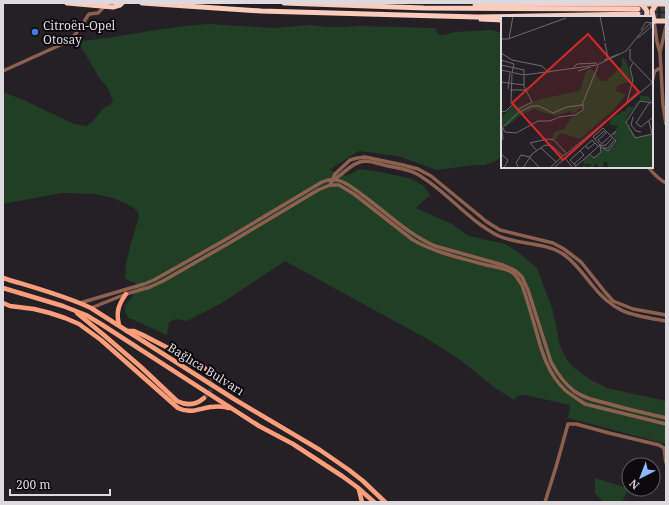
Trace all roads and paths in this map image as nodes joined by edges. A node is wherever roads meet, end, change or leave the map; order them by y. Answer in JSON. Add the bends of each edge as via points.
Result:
{"nodes":[{"id":1,"x":67,"y":3,"type":"edge"},
{"id":2,"x":122,"y":3,"type":"edge"},
{"id":3,"x":142,"y":3,"type":"edge"},
{"id":4,"x":284,"y":3,"type":"edge"},
{"id":5,"x":656,"y":3,"type":"edge"},
{"id":6,"x":329,"y":4,"type":"edge"},
{"id":7,"x":642,"y":4,"type":"edge"},
{"id":8,"x":666,"y":4,"type":"edge"},
{"id":9,"x":105,"y":6,"type":"junction"},
{"id":10,"x":465,"y":9,"type":"junction"},
{"id":11,"x":465,"y":16,"type":"junction"},
{"id":12,"x":646,"y":16,"type":"edge"},
{"id":13,"x":652,"y":16,"type":"edge"},
{"id":14,"x":501,"y":20,"type":"edge"},
{"id":15,"x":653,"y":21,"type":"edge"},
{"id":16,"x":666,"y":21,"type":"edge"},
{"id":17,"x":666,"y":26,"type":"edge"},
{"id":18,"x":653,"y":32,"type":"edge"},
{"id":19,"x":665,"y":35,"type":"edge"},
{"id":20,"x":656,"y":36,"type":"junction"},
{"id":21,"x":660,"y":53,"type":"junction"},
{"id":22,"x":661,"y":68,"type":"junction"},
{"id":23,"x":3,"y":71,"type":"edge"},
{"id":24,"x":653,"y":76,"type":"edge"},
{"id":25,"x":666,"y":124,"type":"edge"},
{"id":26,"x":649,"y":168,"type":"edge"},
{"id":27,"x":333,"y":180,"type":"junction"},
{"id":28,"x":666,"y":183,"type":"edge"},
{"id":29,"x":330,"y":185,"type":"junction"},
{"id":30,"x":3,"y":278,"type":"edge"},
{"id":31,"x":3,"y":288,"type":"edge"},
{"id":32,"x":126,"y":294,"type":"junction"},
{"id":33,"x":80,"y":303,"type":"junction"},
{"id":34,"x":4,"y":305,"type":"edge"},
{"id":35,"x":91,"y":308,"type":"junction"},
{"id":36,"x":73,"y":310,"type":"junction"},
{"id":37,"x":666,"y":315,"type":"edge"},
{"id":38,"x":666,"y":321,"type":"edge"},
{"id":39,"x":119,"y":326,"type":"junction"},
{"id":40,"x":126,"y":330,"type":"junction"},
{"id":41,"x":90,"y":332,"type":"junction"},
{"id":42,"x":105,"y":336,"type":"junction"},
{"id":43,"x":207,"y":370,"type":"tunnel mouth"},
{"id":44,"x":204,"y":398,"type":"dead end"},
{"id":45,"x":235,"y":410,"type":"junction"},
{"id":46,"x":666,"y":418,"type":"edge"},
{"id":47,"x":666,"y":424,"type":"edge"},
{"id":48,"x":666,"y":463,"type":"edge"},
{"id":49,"x":358,"y":488,"type":"junction"},
{"id":50,"x":362,"y":502,"type":"edge"},
{"id":51,"x":374,"y":502,"type":"edge"},
{"id":52,"x":385,"y":502,"type":"edge"},
{"id":53,"x":545,"y":502,"type":"edge"}],
"edges":[{"from":1,"to":9,"type":"highway"},
{"from":2,"to":9,"type":"highway","via":[[117,6]]},
{"from":3,"to":11,"type":"highway","via":[[261,11]]},
{"from":4,"to":6,"type":"highway"},
{"from":5,"to":7,"type":"highway"},
{"from":5,"to":8,"type":"highway"},
{"from":5,"to":13,"type":"highway"},
{"from":6,"to":10,"type":"highway"},
{"from":7,"to":10,"type":"highway","via":[[511,4],[474,6]]},
{"from":7,"to":12,"type":"highway","via":[[648,13]]},
{"from":9,"to":23,"type":"street","via":[[98,13],[89,14],[69,41]]},
{"from":10,"to":11,"type":"highway","via":[[638,12]]},
{"from":11,"to":14,"type":"highway"},
{"from":15,"to":16,"type":"highway"},
{"from":15,"to":20,"type":"street"},
{"from":17,"to":19,"type":"street"},
{"from":18,"to":20,"type":"street"},
{"from":19,"to":21,"type":"street"},
{"from":20,"to":21,"type":"street"},
{"from":21,"to":22,"type":"street"},
{"from":22,"to":24,"type":"street","via":[[654,72]]},
{"from":22,"to":25,"type":"street"},
{"from":26,"to":28,"type":"street"},
{"from":27,"to":29,"type":"street"},
{"from":27,"to":33,"type":"street","via":[[322,182],[154,280]]},
{"from":27,"to":37,"type":"street","via":[[335,174],[350,160],[364,157],[418,169],[431,176],[500,230],[553,243],[564,249],[581,262],[614,301],[634,309]]},
{"from":27,"to":38,"type":"street","via":[[363,161],[416,174],[484,228],[501,237],[551,248],[563,254],[615,308],[640,317]]},
{"from":27,"to":46,"type":"street","via":[[355,190],[425,242],[514,270],[522,277],[528,290],[551,362],[568,386],[588,398]]},
{"from":29,"to":32,"type":"street","via":[[162,281]]},
{"from":29,"to":47,"type":"street","via":[[339,185],[354,194],[421,245],[444,254],[512,272],[522,286],[549,370],[565,390],[585,404]]},
{"from":30,"to":33,"type":"main road","name":"Bağlıca Bulvarı"},
{"from":31,"to":36,"type":"main road","name":"Bağlıca Bulvarı"},
{"from":32,"to":35,"type":"street"},
{"from":32,"to":39,"type":"main road","via":[[118,310]]},
{"from":33,"to":35,"type":"main road","name":"Bağlıca Bulvarı"},
{"from":34,"to":41,"type":"main road","via":[[54,314],[79,324]]},
{"from":35,"to":39,"type":"main road","name":"Bağlıca Bulvarı"},
{"from":36,"to":42,"type":"main road"},
{"from":36,"to":45,"type":"main road","name":"Bağlıca Bulvarı","via":[[101,324]]},
{"from":39,"to":40,"type":"main road","name":"Bağlıca Bulvarı"},
{"from":40,"to":43,"type":"main road","via":[[143,335]]},
{"from":40,"to":52,"type":"main road","name":"Bağlıca Bulvarı","via":[[320,450],[363,481]]},
{"from":41,"to":42,"type":"main road"},
{"from":41,"to":45,"type":"main road","via":[[174,406],[185,411],[219,406]]},
{"from":42,"to":44,"type":"main road","via":[[177,401],[189,404]]},
{"from":45,"to":49,"type":"main road","name":"Bağlıca Bulvarı"},
{"from":48,"to":53,"type":"street","via":[[662,446],[568,424]]},
{"from":49,"to":50,"type":"main road"},
{"from":49,"to":51,"type":"main road","name":"Bağlıca Bulvarı"}]}
